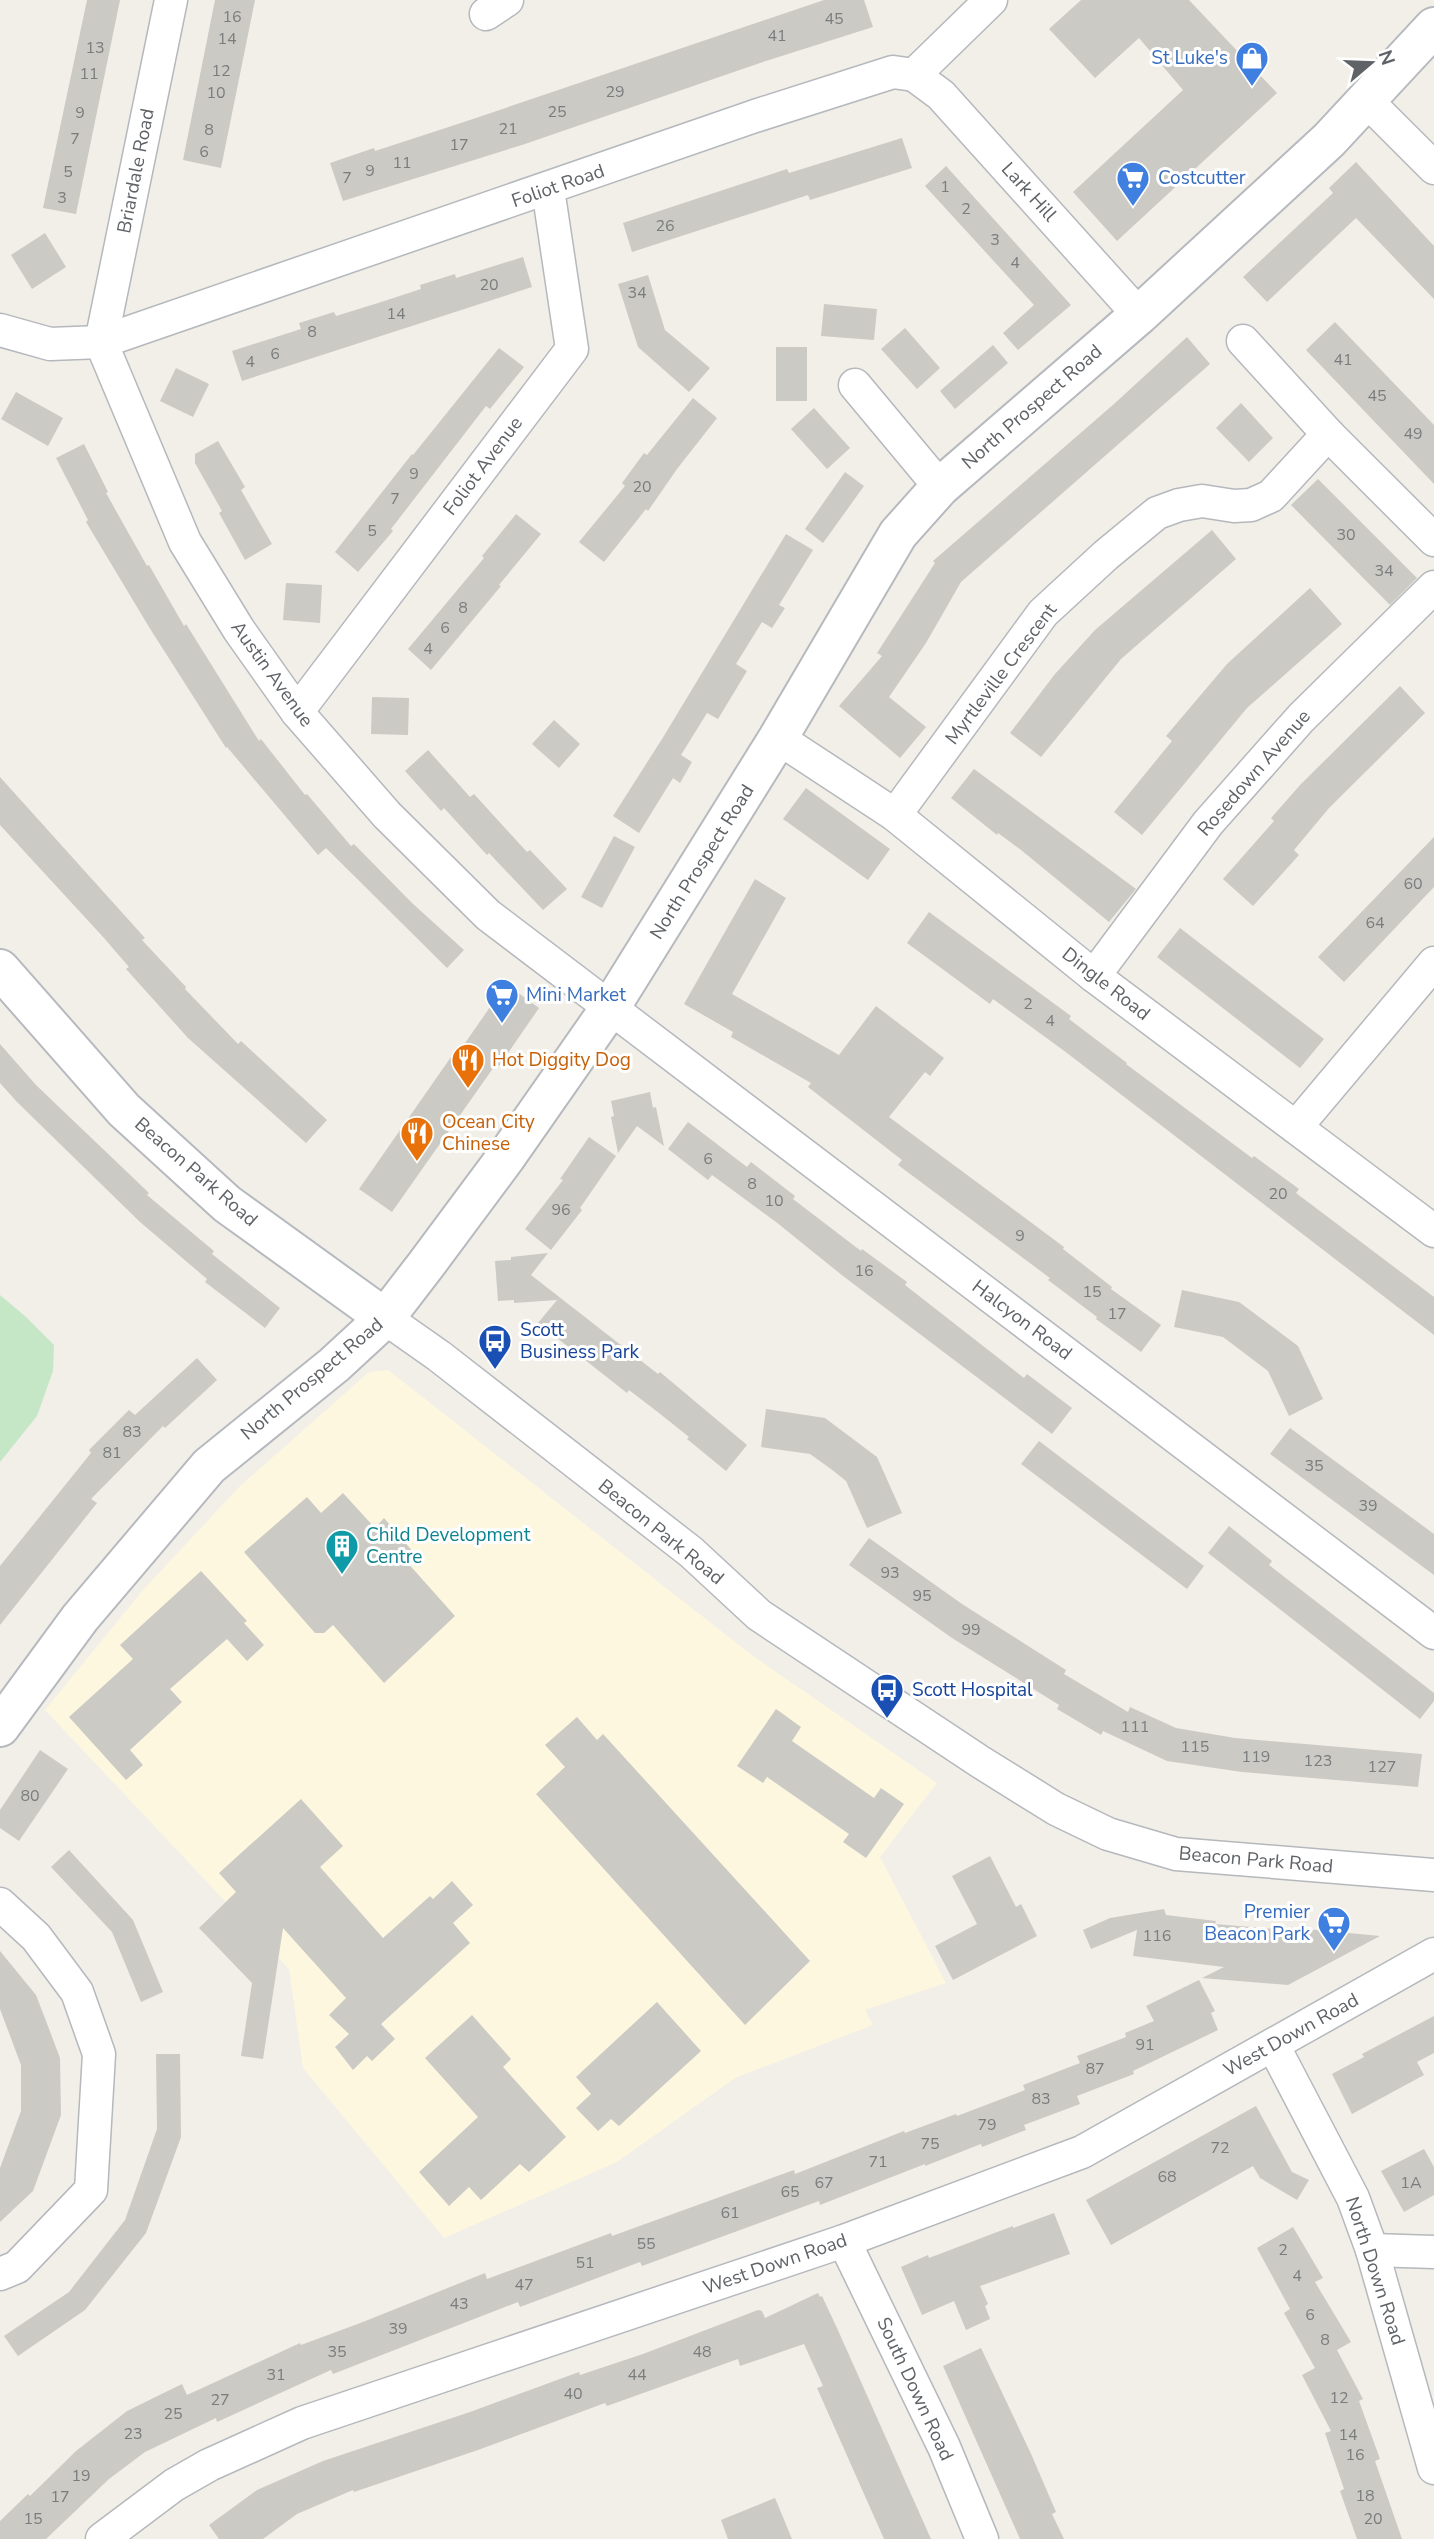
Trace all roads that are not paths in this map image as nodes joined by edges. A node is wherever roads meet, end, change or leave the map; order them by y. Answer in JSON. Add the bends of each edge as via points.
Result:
{"nodes":[{"id":1,"x":171,"y":0,"type":"edge"},
{"id":2,"x":991,"y":0,"type":"edge"},
{"id":3,"x":1434,"y":27,"type":"edge"},
{"id":4,"x":914,"y":75,"type":"junction"},
{"id":5,"x":1367,"y":102,"type":"junction"},
{"id":6,"x":1434,"y":168,"type":"edge"},
{"id":7,"x":548,"y":189,"type":"junction"},
{"id":8,"x":1139,"y":315,"type":"junction"},
{"id":9,"x":0,"y":330,"type":"edge"},
{"id":10,"x":1243,"y":341,"type":"dead end"},
{"id":11,"x":101,"y":342,"type":"junction"},
{"id":12,"x":855,"y":385,"type":"dead end"},
{"id":13,"x":1328,"y":434,"type":"junction"},
{"id":14,"x":940,"y":487,"type":"junction"},
{"id":15,"x":1434,"y":540,"type":"edge"},
{"id":16,"x":1434,"y":587,"type":"edge"},
{"id":17,"x":297,"y":712,"type":"junction"},
{"id":18,"x":778,"y":738,"type":"junction"},
{"id":19,"x":895,"y":815,"type":"junction"},
{"id":20,"x":1434,"y":963,"type":"edge"},
{"id":21,"x":0,"y":969,"type":"edge"},
{"id":22,"x":1094,"y":976,"type":"junction"},
{"id":23,"x":610,"y":1009,"type":"junction"},
{"id":24,"x":1296,"y":1127,"type":"junction"},
{"id":25,"x":1434,"y":1231,"type":"edge"},
{"id":26,"x":385,"y":1318,"type":"junction"},
{"id":27,"x":1434,"y":1633,"type":"edge"},
{"id":28,"x":0,"y":1727,"type":"edge"},
{"id":29,"x":1434,"y":1875,"type":"edge"},
{"id":30,"x":0,"y":1904,"type":"edge"},
{"id":31,"x":1434,"y":1954,"type":"edge"},
{"id":32,"x":1273,"y":2045,"type":"junction"},
{"id":33,"x":844,"y":2241,"type":"junction"},
{"id":34,"x":1372,"y":2250,"type":"junction"},
{"id":35,"x":1434,"y":2252,"type":"edge"},
{"id":36,"x":0,"y":2274,"type":"edge"},
{"id":37,"x":1434,"y":2468,"type":"edge"},
{"id":38,"x":102,"y":2539,"type":"edge"},
{"id":39,"x":982,"y":2539,"type":"edge"}],
"edges":[{"from":1,"to":11,"type":"street","name":"Briardale Road"},
{"from":2,"to":4,"type":"street"},
{"from":3,"to":5,"type":"street","name":"North Prospect Road"},
{"from":4,"to":7,"type":"street","name":"Foliot Road","via":[[893,72]]},
{"from":4,"to":8,"type":"street","name":"Lark Hill","via":[[941,95]]},
{"from":5,"to":6,"type":"street"},
{"from":5,"to":8,"type":"street","name":"North Prospect Road"},
{"from":7,"to":11,"type":"street","name":"Foliot Road"},
{"from":7,"to":17,"type":"street","name":"Foliot Avenue","via":[[572,349]]},
{"from":8,"to":14,"type":"street","name":"North Prospect Road"},
{"from":9,"to":11,"type":"street","via":[[50,344]]},
{"from":10,"to":13,"type":"street"},
{"from":11,"to":17,"type":"street","name":"Austin Avenue","via":[[185,542],[239,631]]},
{"from":12,"to":14,"type":"street"},
{"from":13,"to":15,"type":"street"},
{"from":13,"to":19,"type":"street","name":"Myrtleville Crescent","via":[[1271,496],[1251,505],[1202,501],[1179,505],[1157,513],[1105,555],[1043,613]]},
{"from":14,"to":18,"type":"street","name":"North Prospect Road","via":[[898,534]]},
{"from":16,"to":22,"type":"street","name":"Rosedown Avenue","via":[[1301,719],[1208,823]]},
{"from":17,"to":23,"type":"street","name":"Austin Avenue","via":[[387,815],[488,915]]},
{"from":18,"to":19,"type":"street","name":"Dingle Road"},
{"from":18,"to":23,"type":"street","name":"North Prospect Road"},
{"from":19,"to":22,"type":"street","name":"Dingle Road"},
{"from":20,"to":24,"type":"street"},
{"from":21,"to":26,"type":"street","name":"Beacon Park Road","via":[[124,1110],[227,1205]]},
{"from":22,"to":24,"type":"street","name":"Dingle Road"},
{"from":23,"to":26,"type":"street","name":"North Prospect Road"},
{"from":23,"to":27,"type":"street","name":"Halcyon Road"},
{"from":24,"to":25,"type":"street","name":"Dingle Road"},
{"from":26,"to":28,"type":"street","name":"North Prospect Road","via":[[209,1466],[80,1618]]},
{"from":26,"to":29,"type":"street","name":"Beacon Park Road","via":[[691,1552],[759,1615],[1056,1809],[1108,1835],[1176,1854]]},
{"from":30,"to":36,"type":"street","via":[[36,1937],[77,1992],[99,2054],[90,2190],[17,2267]]},
{"from":31,"to":32,"type":"street","name":"West Down Road"},
{"from":32,"to":33,"type":"street","name":"West Down Road","via":[[1082,2152]]},
{"from":32,"to":34,"type":"street","name":"North Down Road","via":[[1337,2163]]},
{"from":33,"to":38,"type":"street","name":"West Down Road","via":[[302,2423],[174,2485]]},
{"from":33,"to":39,"type":"street","name":"South Down Road","via":[[944,2447]]},
{"from":34,"to":35,"type":"street"},
{"from":34,"to":37,"type":"street","name":"North Down Road"}]}
